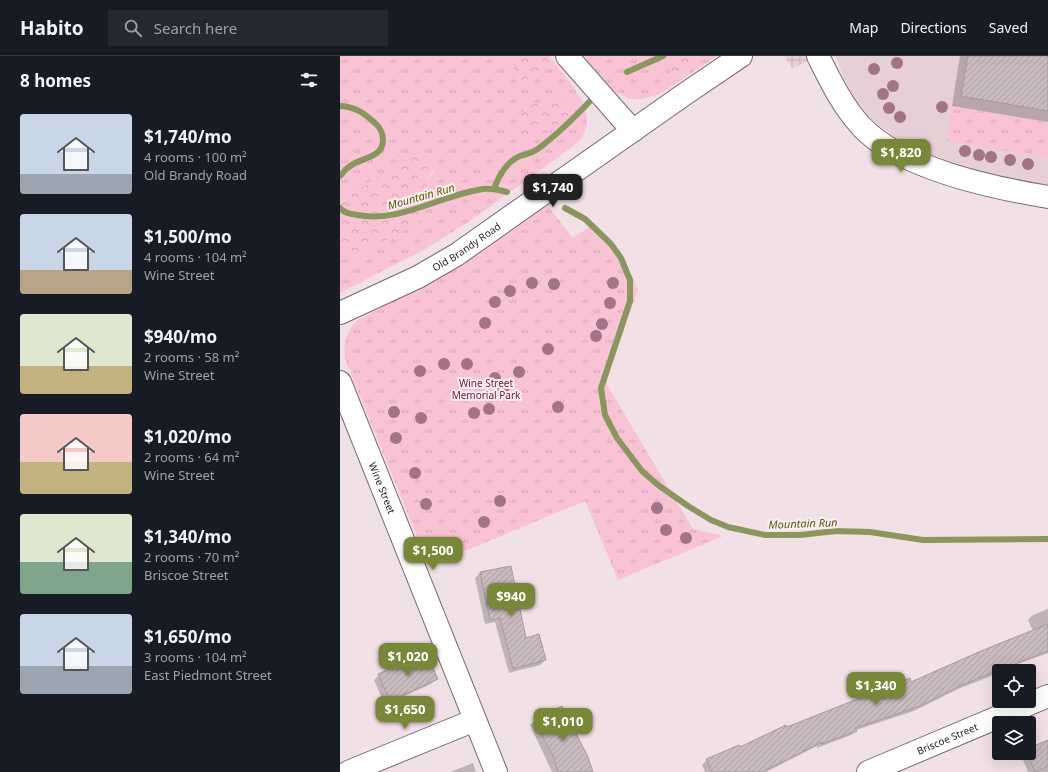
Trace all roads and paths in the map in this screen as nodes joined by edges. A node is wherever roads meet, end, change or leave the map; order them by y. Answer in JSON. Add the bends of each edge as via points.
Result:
{"nodes":[{"id":1,"x":567,"y":56,"type":"edge"},
{"id":2,"x":741,"y":56,"type":"edge"},
{"id":3,"x":818,"y":56,"type":"edge"},
{"id":4,"x":633,"y":131,"type":"junction"},
{"id":5,"x":1048,"y":197,"type":"edge"},
{"id":6,"x":340,"y":313,"type":"edge"},
{"id":7,"x":340,"y":382,"type":"edge"},
{"id":8,"x":1048,"y":696,"type":"edge"},
{"id":9,"x":474,"y":720,"type":"junction"},
{"id":10,"x":348,"y":772,"type":"edge"},
{"id":11,"x":496,"y":772,"type":"edge"},
{"id":12,"x":868,"y":772,"type":"edge"}],
"edges":[{"from":1,"to":4,"type":"street"},
{"from":2,"to":4,"type":"street","name":"Old Brandy Road"},
{"from":3,"to":5,"type":"street","via":[[852,115],[862,127],[886,146],[922,164],[961,177]]},
{"from":4,"to":6,"type":"street","name":"Old Brandy Road","via":[[456,255],[418,277]]},
{"from":7,"to":9,"type":"street","name":"Wine Street"},
{"from":8,"to":12,"type":"street","name":"Briscoe Street"},
{"from":9,"to":10,"type":"street"},
{"from":9,"to":11,"type":"street","name":"Wine Street"}]}
